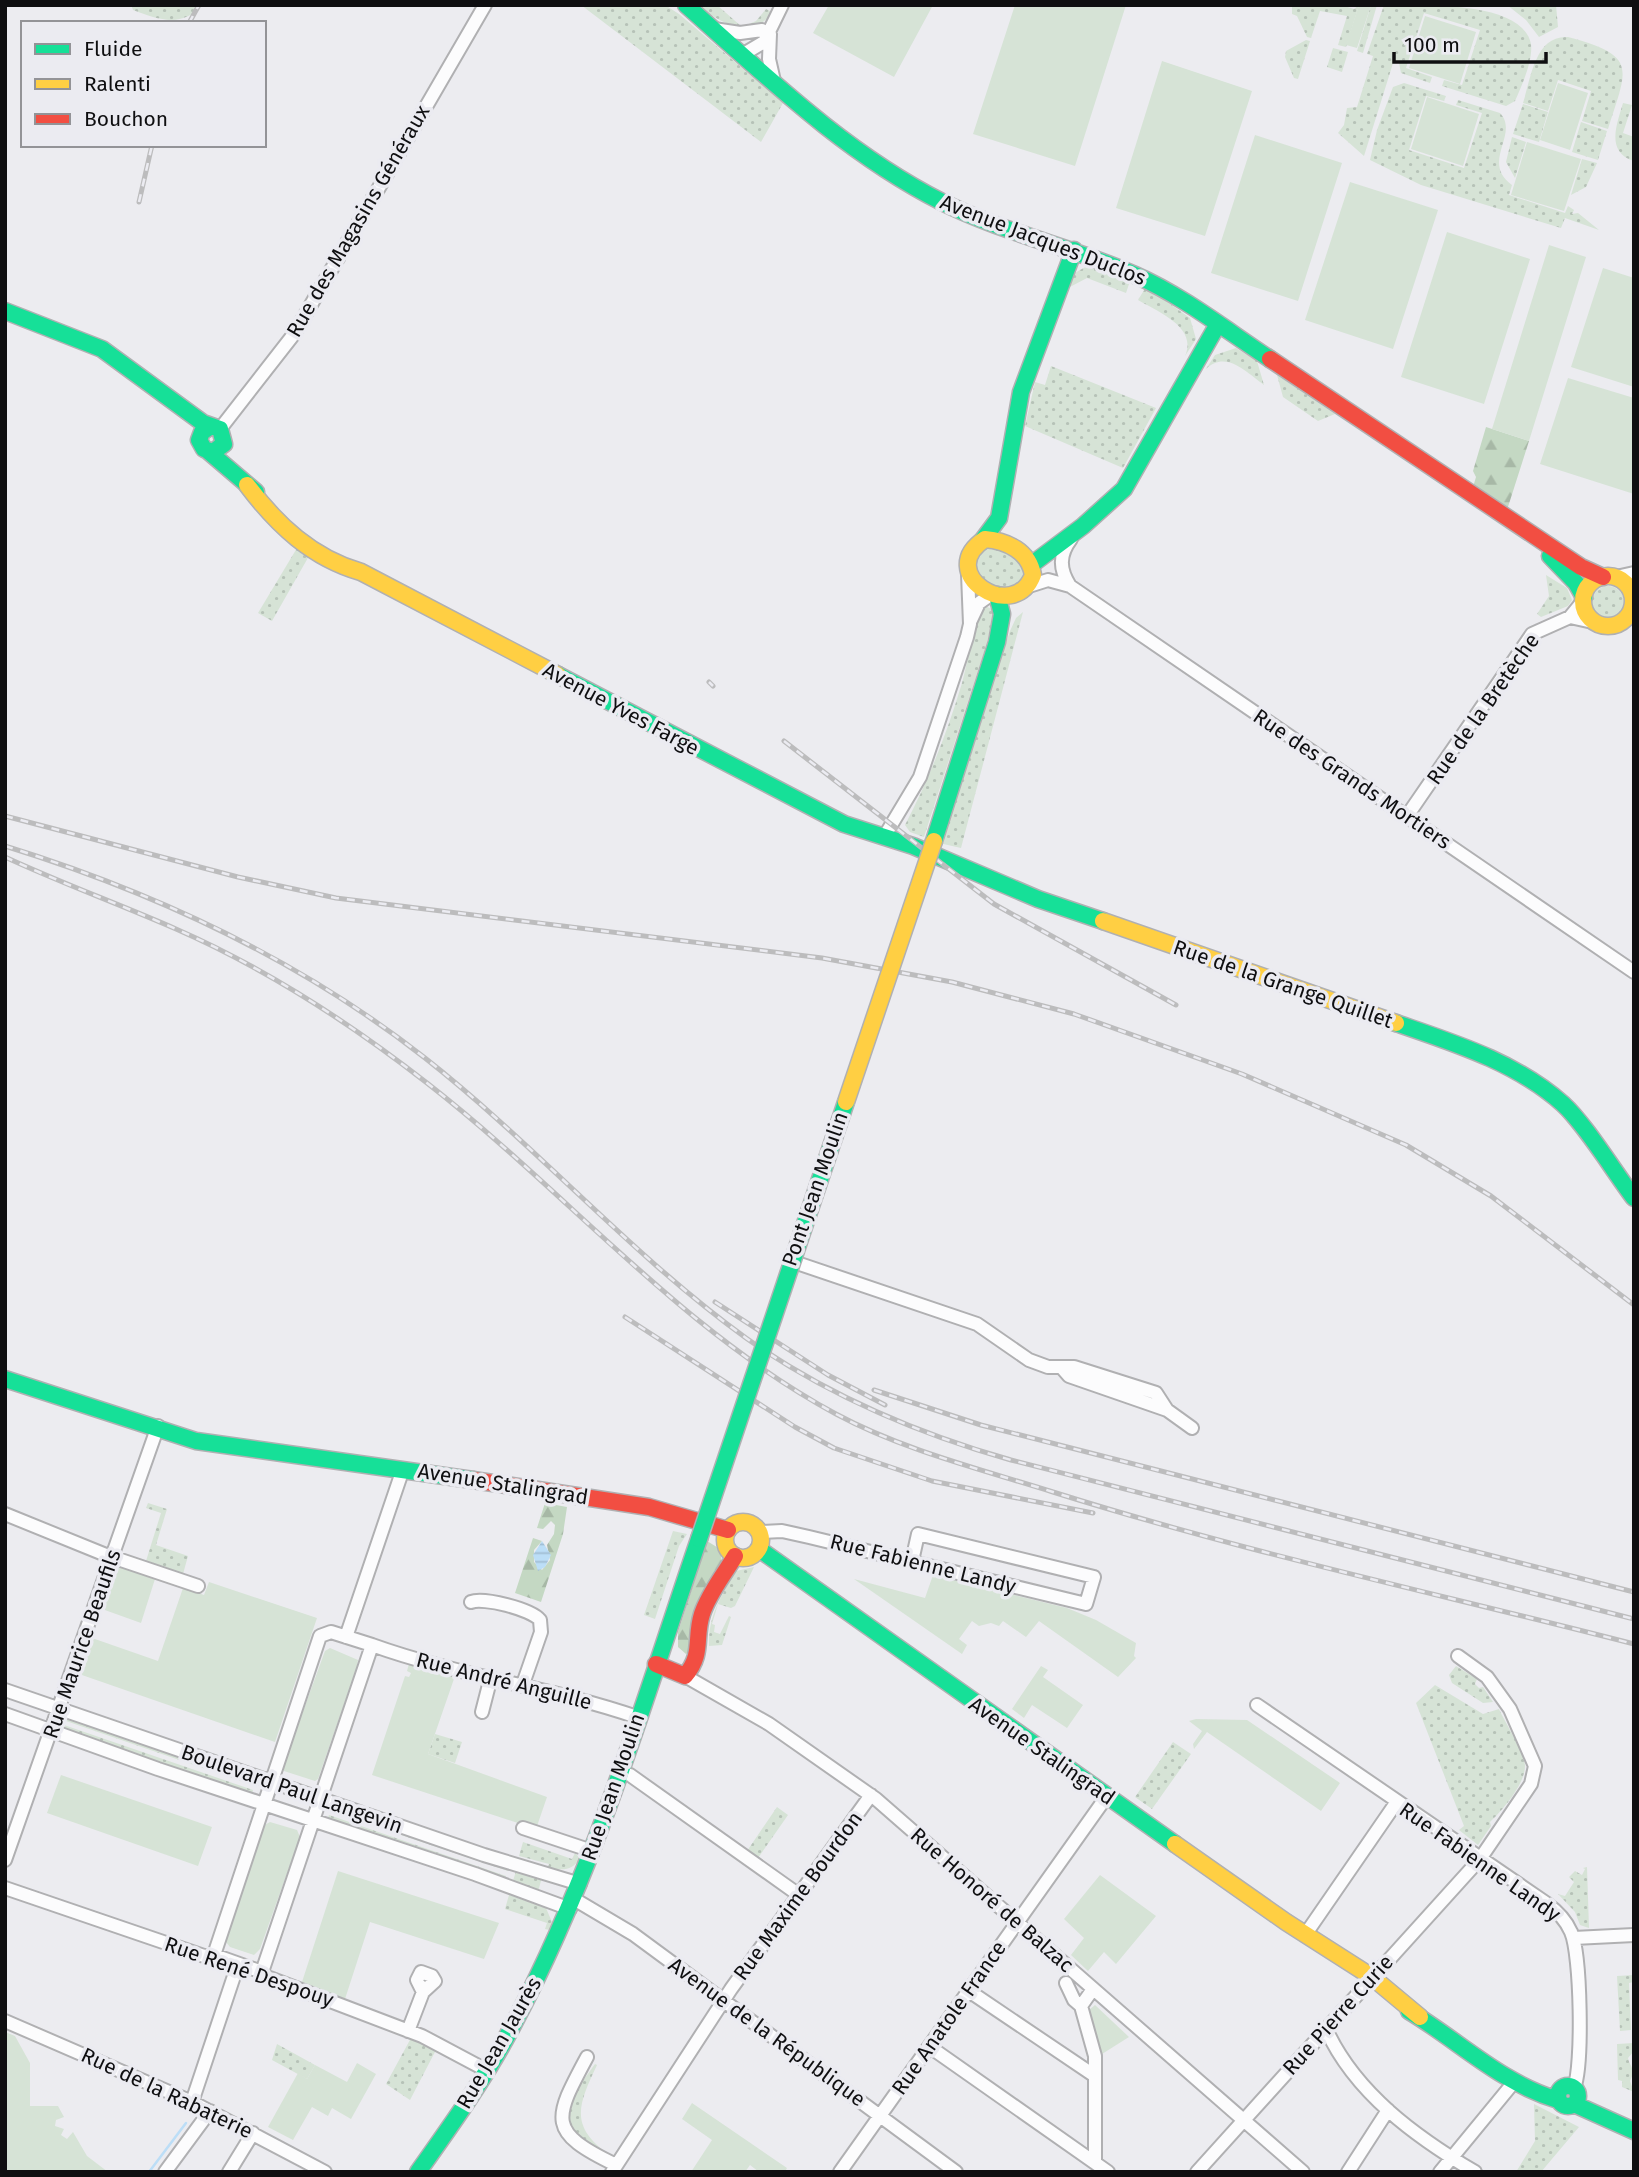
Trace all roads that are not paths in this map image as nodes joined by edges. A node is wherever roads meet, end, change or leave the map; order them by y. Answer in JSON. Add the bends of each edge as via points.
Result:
{"nodes":[{"id":1,"x":485,"y":5,"type":"edge"},
{"id":2,"x":686,"y":5,"type":"edge"},
{"id":3,"x":782,"y":5,"type":"edge"},
{"id":4,"x":768,"y":28,"type":"junction"},
{"id":5,"x":713,"y":29,"type":"junction"},
{"id":6,"x":742,"y":55,"type":"junction"},
{"id":7,"x":775,"y":83,"type":"junction"},
{"id":8,"x":1074,"y":250,"type":"junction"},
{"id":9,"x":5,"y":311,"type":"edge"},
{"id":10,"x":1218,"y":324,"type":"junction"},
{"id":11,"x":212,"y":438,"type":"junction"},
{"id":12,"x":1484,"y":502,"type":"junction"},
{"id":13,"x":1083,"y":526,"type":"junction"},
{"id":14,"x":982,"y":541,"type":"junction"},
{"id":15,"x":1031,"y":565,"type":"junction"},
{"id":16,"x":1634,"y":573,"type":"edge"},
{"id":17,"x":968,"y":574,"type":"junction"},
{"id":18,"x":1609,"y":577,"type":"junction"},
{"id":19,"x":1057,"y":580,"type":"junction"},
{"id":20,"x":1070,"y":586,"type":"junction"},
{"id":21,"x":1024,"y":589,"type":"junction"},
{"id":22,"x":995,"y":594,"type":"junction"},
{"id":23,"x":1583,"y":599,"type":"junction"},
{"id":24,"x":1633,"y":604,"type":"edge"},
{"id":25,"x":1570,"y":617,"type":"junction"},
{"id":26,"x":970,"y":624,"type":"junction"},
{"id":27,"x":1604,"y":624,"type":"junction"},
{"id":28,"x":1634,"y":632,"type":"edge"},
{"id":29,"x":997,"y":642,"type":"junction"},
{"id":30,"x":1407,"y":816,"type":"junction"},
{"id":31,"x":884,"y":837,"type":"junction"},
{"id":32,"x":1634,"y":972,"type":"edge"},
{"id":33,"x":1634,"y":1198,"type":"edge"},
{"id":34,"x":791,"y":1261,"type":"junction"},
{"id":35,"x":5,"y":1379,"type":"edge"},
{"id":36,"x":158,"y":1426,"type":"junction"},
{"id":37,"x":1192,"y":1428,"type":"dead end"},
{"id":38,"x":403,"y":1469,"type":"junction"},
{"id":39,"x":5,"y":1514,"type":"edge"},
{"id":40,"x":729,"y":1530,"type":"junction"},
{"id":41,"x":760,"y":1532,"type":"junction"},
{"id":42,"x":759,"y":1549,"type":"junction"},
{"id":43,"x":735,"y":1556,"type":"junction"},
{"id":44,"x":113,"y":1557,"type":"junction"},
{"id":45,"x":912,"y":1561,"type":"junction"},
{"id":46,"x":198,"y":1586,"type":"dead end"},
{"id":47,"x":471,"y":1602,"type":"dead end"},
{"id":48,"x":346,"y":1637,"type":"junction"},
{"id":49,"x":372,"y":1645,"type":"junction"},
{"id":50,"x":1458,"y":1656,"type":"dead end"},
{"id":51,"x":656,"y":1664,"type":"junction"},
{"id":52,"x":685,"y":1676,"type":"junction"},
{"id":53,"x":491,"y":1677,"type":"junction"},
{"id":54,"x":523,"y":1684,"type":"junction"},
{"id":55,"x":5,"y":1690,"type":"edge"},
{"id":56,"x":1257,"y":1705,"type":"dead end"},
{"id":57,"x":59,"y":1709,"type":"junction"},
{"id":58,"x":482,"y":1712,"type":"dead end"},
{"id":59,"x":5,"y":1714,"type":"edge"},
{"id":60,"x":637,"y":1717,"type":"junction"},
{"id":61,"x":51,"y":1731,"type":"junction"},
{"id":62,"x":620,"y":1772,"type":"junction"},
{"id":63,"x":271,"y":1783,"type":"junction"},
{"id":64,"x":871,"y":1795,"type":"junction"},
{"id":65,"x":1107,"y":1796,"type":"junction"},
{"id":66,"x":322,"y":1800,"type":"junction"},
{"id":67,"x":1396,"y":1803,"type":"junction"},
{"id":68,"x":264,"y":1804,"type":"junction"},
{"id":69,"x":315,"y":1821,"type":"junction"},
{"id":70,"x":523,"y":1828,"type":"dead end"},
{"id":71,"x":592,"y":1851,"type":"junction"},
{"id":72,"x":1480,"y":1859,"type":"junction"},
{"id":73,"x":5,"y":1860,"type":"edge"},
{"id":74,"x":5,"y":1888,"type":"edge"},
{"id":75,"x":799,"y":1895,"type":"junction"},
{"id":76,"x":575,"y":1897,"type":"junction"},
{"id":77,"x":1017,"y":1921,"type":"junction"},
{"id":78,"x":1305,"y":1935,"type":"junction"},
{"id":79,"x":1634,"y":1935,"type":"edge"},
{"id":80,"x":1574,"y":1938,"type":"junction"},
{"id":81,"x":214,"y":1955,"type":"junction"},
{"id":82,"x":238,"y":1964,"type":"junction"},
{"id":83,"x":262,"y":1972,"type":"junction"},
{"id":84,"x":1369,"y":1981,"type":"junction"},
{"id":85,"x":1066,"y":1983,"type":"dead end"},
{"id":86,"x":1093,"y":1989,"type":"junction"},
{"id":87,"x":969,"y":1991,"type":"junction"},
{"id":88,"x":423,"y":1992,"type":"dead end"},
{"id":89,"x":723,"y":2000,"type":"junction"},
{"id":90,"x":1080,"y":2006,"type":"junction"},
{"id":91,"x":5,"y":2021,"type":"edge"},
{"id":92,"x":1326,"y":2029,"type":"junction"},
{"id":93,"x":408,"y":2031,"type":"junction"},
{"id":94,"x":1462,"y":2045,"type":"junction"},
{"id":95,"x":930,"y":2047,"type":"junction"},
{"id":96,"x":587,"y":2057,"type":"dead end"},
{"id":97,"x":486,"y":2070,"type":"junction"},
{"id":98,"x":1095,"y":2076,"type":"junction"},
{"id":99,"x":1514,"y":2082,"type":"junction"},
{"id":100,"x":1569,"y":2096,"type":"junction"},
{"id":101,"x":192,"y":2102,"type":"junction"},
{"id":102,"x":1388,"y":2110,"type":"junction"},
{"id":103,"x":210,"y":2111,"type":"junction"},
{"id":104,"x":880,"y":2116,"type":"junction"},
{"id":105,"x":1597,"y":2117,"type":"junction"},
{"id":106,"x":1243,"y":2120,"type":"junction"},
{"id":107,"x":1634,"y":2131,"type":"edge"},
{"id":108,"x":253,"y":2133,"type":"junction"},
{"id":109,"x":1634,"y":2140,"type":"edge"},
{"id":110,"x":1452,"y":2158,"type":"junction"},
{"id":111,"x":1095,"y":2162,"type":"junction"},
{"id":112,"x":614,"y":2168,"type":"edge"},
{"id":113,"x":165,"y":2172,"type":"edge"},
{"id":114,"x":229,"y":2172,"type":"edge"},
{"id":115,"x":325,"y":2172,"type":"edge"},
{"id":116,"x":418,"y":2172,"type":"edge"},
{"id":117,"x":840,"y":2172,"type":"edge"},
{"id":118,"x":956,"y":2172,"type":"edge"},
{"id":119,"x":1108,"y":2172,"type":"edge"},
{"id":120,"x":1197,"y":2172,"type":"edge"},
{"id":121,"x":1303,"y":2172,"type":"edge"},
{"id":122,"x":1348,"y":2172,"type":"edge"},
{"id":123,"x":1440,"y":2172,"type":"edge"},
{"id":124,"x":1475,"y":2172,"type":"edge"}],
"edges":[{"from":1,"to":11,"type":"street","name":"Rue des Magasins Généraux","via":[[294,334]]},
{"from":2,"to":5,"type":"street","name":"Avenue Jacques Duclos"},
{"from":3,"to":4,"type":"street"},
{"from":4,"to":5,"type":"street","via":[[740,33]]},
{"from":4,"to":6,"type":"street"},
{"from":4,"to":7,"type":"street"},
{"from":5,"to":6,"type":"street","name":"Avenue Jacques Duclos"},
{"from":6,"to":7,"type":"street","name":"Avenue Jacques Duclos"},
{"from":7,"to":8,"type":"street","name":"Avenue Jacques Duclos","via":[[832,131],[918,189],[964,212]]},
{"from":8,"to":10,"type":"street","name":"Avenue Jacques Duclos","via":[[1138,275]]},
{"from":8,"to":14,"type":"street","via":[[1021,392],[999,518]]},
{"from":9,"to":11,"type":"street","name":"Avenue Yves Farge","via":[[90,342],[131,368],[192,426]]},
{"from":10,"to":12,"type":"street","name":"Avenue Jacques Duclos"},
{"from":10,"to":13,"type":"street","via":[[1137,470],[1118,495]]},
{"from":11,"to":31,"type":"street","name":"Avenue Yves Farge","via":[[232,469],[300,541],[820,813]]},
{"from":12,"to":18,"type":"street","name":"Avenue Jacques Duclos","via":[[1586,571]]},
{"from":12,"to":23,"type":"street","name":"Avenue Jacques Duclos","via":[[1550,557]]},
{"from":13,"to":15,"type":"street"},
{"from":13,"to":20,"type":"street","via":[[1062,555],[1062,571]]},
{"from":14,"to":15,"type":"street","via":[[1011,544]]},
{"from":14,"to":17,"type":"street","via":[[967,556]]},
{"from":15,"to":19,"type":"street","name":"Rue des Grands Mortiers"},
{"from":15,"to":21,"type":"street"},
{"from":16,"to":18,"type":"street"},
{"from":17,"to":22,"type":"street"},
{"from":17,"to":26,"type":"street"},
{"from":18,"to":23,"type":"street","via":[[1588,586]]},
{"from":18,"to":24,"type":"street","via":[[1629,587]]},
{"from":19,"to":20,"type":"street","name":"Rue des Grands Mortiers"},
{"from":19,"to":21,"type":"street"},
{"from":20,"to":30,"type":"street","name":"Rue des Grands Mortiers"},
{"from":21,"to":22,"type":"street","via":[[1009,597]]},
{"from":21,"to":29,"type":"street"},
{"from":22,"to":26,"type":"street","via":[[979,603]]},
{"from":22,"to":29,"type":"street","via":[[1002,614]]},
{"from":23,"to":25,"type":"street","name":"Rue de la Bretèche"},
{"from":23,"to":27,"type":"street","via":[[1587,614]]},
{"from":24,"to":27,"type":"street","via":[[1624,620]]},
{"from":25,"to":27,"type":"street"},
{"from":25,"to":30,"type":"street","name":"Rue de la Bretèche","via":[[1532,634]]},
{"from":26,"to":31,"type":"street","via":[[920,777]]},
{"from":27,"to":28,"type":"street"},
{"from":29,"to":34,"type":"street","name":"Pont Jean Moulin","bridge":true},
{"from":30,"to":32,"type":"street","name":"Rue des Grands Mortiers"},
{"from":31,"to":33,"type":"street","name":"Rue de la Grange Quillet","via":[[1038,899],[1346,1004],[1509,1067],[1564,1105]]},
{"from":34,"to":37,"type":"street","via":[[977,1324],[1029,1360],[1074,1367],[1156,1394],[1167,1410]]},
{"from":34,"to":51,"type":"street","name":"Pont Jean Moulin","bridge":true},
{"from":35,"to":36,"type":"street","name":"Avenue Stalingrad"},
{"from":36,"to":38,"type":"street","name":"Avenue Stalingrad","via":[[218,1434],[274,1450]]},
{"from":36,"to":44,"type":"street","name":"Rue Maurice Beaufils"},
{"from":38,"to":40,"type":"street","name":"Avenue Stalingrad","via":[[649,1507]]},
{"from":38,"to":48,"type":"street"},
{"from":39,"to":44,"type":"street"},
{"from":40,"to":41,"type":"street","via":[[742,1522]]},
{"from":40,"to":43,"type":"street","via":[[725,1541]]},
{"from":41,"to":42,"type":"street"},
{"from":41,"to":45,"type":"street","name":"Rue Fabienne Landy","via":[[782,1531]]},
{"from":42,"to":43,"type":"street","via":[[751,1556]]},
{"from":42,"to":65,"type":"street","name":"Avenue Stalingrad"},
{"from":43,"to":52,"type":"street","via":[[704,1609],[699,1658]]},
{"from":44,"to":46,"type":"street"},
{"from":44,"to":57,"type":"street","name":"Rue Maurice Beaufils"},
{"from":45,"to":45,"type":"street","name":"Rue Fabienne Landy","via":[[918,1534],[1094,1577],[1086,1604]]},
{"from":47,"to":54,"type":"street","via":[[518,1608],[540,1620],[541,1632]]},
{"from":48,"to":49,"type":"street","name":"Rue André Anguille"},
{"from":48,"to":63,"type":"street","via":[[331,1632],[320,1636]]},
{"from":49,"to":53,"type":"street","name":"Rue André Anguille"},
{"from":49,"to":66,"type":"street"},
{"from":50,"to":72,"type":"street","name":"Rue Pierre Curie","via":[[1481,1671],[1500,1693],[1535,1766],[1531,1784]]},
{"from":51,"to":52,"type":"street","name":"Rue Honoré de Balzac"},
{"from":51,"to":60,"type":"street","name":"Rue Jean Moulin"},
{"from":52,"to":64,"type":"street","name":"Rue Honoré de Balzac","via":[[769,1724]]},
{"from":53,"to":54,"type":"street","name":"Rue André Anguille"},
{"from":53,"to":58,"type":"street"},
{"from":54,"to":60,"type":"street","name":"Rue André Anguille"},
{"from":55,"to":57,"type":"street","name":"Boulevard Paul Langevin"},
{"from":56,"to":67,"type":"street","name":"Rue Fabienne Landy"},
{"from":57,"to":61,"type":"street","name":"Rue Maurice Beaufils"},
{"from":57,"to":63,"type":"street","name":"Boulevard Paul Langevin"},
{"from":59,"to":61,"type":"street","name":"Boulevard Paul Langevin"},
{"from":60,"to":62,"type":"street","name":"Rue Jean Moulin"},
{"from":61,"to":68,"type":"street","name":"Boulevard Paul Langevin"},
{"from":61,"to":73,"type":"street","name":"Rue Maurice Beaufils"},
{"from":62,"to":71,"type":"street","name":"Rue Jean Moulin"},
{"from":62,"to":75,"type":"street"},
{"from":63,"to":66,"type":"street","name":"Boulevard Paul Langevin"},
{"from":63,"to":68,"type":"street"},
{"from":64,"to":75,"type":"street","name":"Rue Maxime Bourdon"},
{"from":64,"to":77,"type":"street","name":"Rue Honoré de Balzac"},
{"from":65,"to":77,"type":"street","name":"Rue Anatole France"},
{"from":65,"to":78,"type":"street","name":"Avenue Stalingrad"},
{"from":66,"to":69,"type":"street"},
{"from":66,"to":76,"type":"street","name":"Boulevard Paul Langevin"},
{"from":67,"to":72,"type":"street","name":"Rue Fabienne Landy"},
{"from":67,"to":78,"type":"street"},
{"from":68,"to":69,"type":"street","name":"Boulevard Paul Langevin"},
{"from":68,"to":81,"type":"street"},
{"from":69,"to":76,"type":"street","name":"Boulevard Paul Langevin"},
{"from":69,"to":83,"type":"street"},
{"from":70,"to":71,"type":"street"},
{"from":71,"to":76,"type":"street","name":"Rue Jean Moulin"},
{"from":72,"to":80,"type":"street","name":"Rue Fabienne Landy","via":[[1553,1909]]},
{"from":72,"to":84,"type":"street","name":"Rue Pierre Curie"},
{"from":74,"to":81,"type":"street","name":"Rue René Despouy","via":[[205,1956]]},
{"from":75,"to":89,"type":"street","name":"Rue Maxime Bourdon"},
{"from":76,"to":89,"type":"street","name":"Avenue de la République"},
{"from":76,"to":97,"type":"street","name":"Rue Jean Jaurès","via":[[526,2001]]},
{"from":77,"to":86,"type":"street","name":"Rue Honoré de Balzac"},
{"from":77,"to":87,"type":"street","name":"Rue Anatole France"},
{"from":78,"to":84,"type":"street","name":"Avenue Stalingrad"},
{"from":79,"to":80,"type":"street"},
{"from":80,"to":100,"type":"street","name":"Rue Fabienne Landy","via":[[1580,2046]]},
{"from":81,"to":82,"type":"street","name":"Rue René Despouy"},
{"from":82,"to":83,"type":"street","name":"Rue René Despouy"},
{"from":82,"to":101,"type":"street"},
{"from":83,"to":93,"type":"street","name":"Rue René Despouy"},
{"from":84,"to":92,"type":"street","name":"Rue Pierre Curie"},
{"from":84,"to":94,"type":"street","name":"Avenue Stalingrad"},
{"from":85,"to":90,"type":"street"},
{"from":86,"to":90,"type":"street"},
{"from":86,"to":106,"type":"street","name":"Rue Honoré de Balzac"},
{"from":87,"to":95,"type":"street","name":"Rue Anatole France"},
{"from":87,"to":98,"type":"street"},
{"from":88,"to":93,"type":"street"},
{"from":89,"to":104,"type":"street","name":"Avenue de la République"},
{"from":89,"to":112,"type":"street","name":"Rue Maxime Bourdon"},
{"from":90,"to":98,"type":"street","via":[[1093,2042]]},
{"from":91,"to":101,"type":"street","name":"Rue de la Rabaterie"},
{"from":92,"to":102,"type":"street","via":[[1357,2078]]},
{"from":92,"to":106,"type":"street","name":"Rue Pierre Curie"},
{"from":93,"to":97,"type":"street","name":"Rue René Despouy"},
{"from":94,"to":99,"type":"street","name":"Avenue Stalingrad"},
{"from":94,"to":100,"type":"street","name":"Avenue Stalingrad","via":[[1541,2087]]},
{"from":95,"to":104,"type":"street","name":"Rue Anatole France"},
{"from":95,"to":111,"type":"street"},
{"from":96,"to":112,"type":"street","via":[[562,2106],[563,2125],[578,2146]]},
{"from":97,"to":116,"type":"street","name":"Rue Jean Jaurès"},
{"from":98,"to":111,"type":"street"},
{"from":99,"to":100,"type":"street","name":"Avenue Stalingrad"},
{"from":99,"to":110,"type":"street"},
{"from":100,"to":105,"type":"street"},
{"from":101,"to":103,"type":"street","name":"Rue de la Rabaterie"},
{"from":102,"to":110,"type":"street"},
{"from":102,"to":122,"type":"street"},
{"from":103,"to":108,"type":"street","name":"Rue de la Rabaterie"},
{"from":103,"to":113,"type":"street"},
{"from":104,"to":117,"type":"street","name":"Rue Anatole France"},
{"from":104,"to":118,"type":"street","name":"Avenue de la République"},
{"from":105,"to":107,"type":"street"},
{"from":105,"to":109,"type":"street"},
{"from":106,"to":120,"type":"street","name":"Rue Pierre Curie"},
{"from":106,"to":121,"type":"street","name":"Rue Honoré de Balzac"},
{"from":108,"to":114,"type":"street"},
{"from":108,"to":115,"type":"street","name":"Rue de la Rabaterie"},
{"from":110,"to":123,"type":"street"},
{"from":110,"to":124,"type":"street"},
{"from":111,"to":119,"type":"street"}]}
